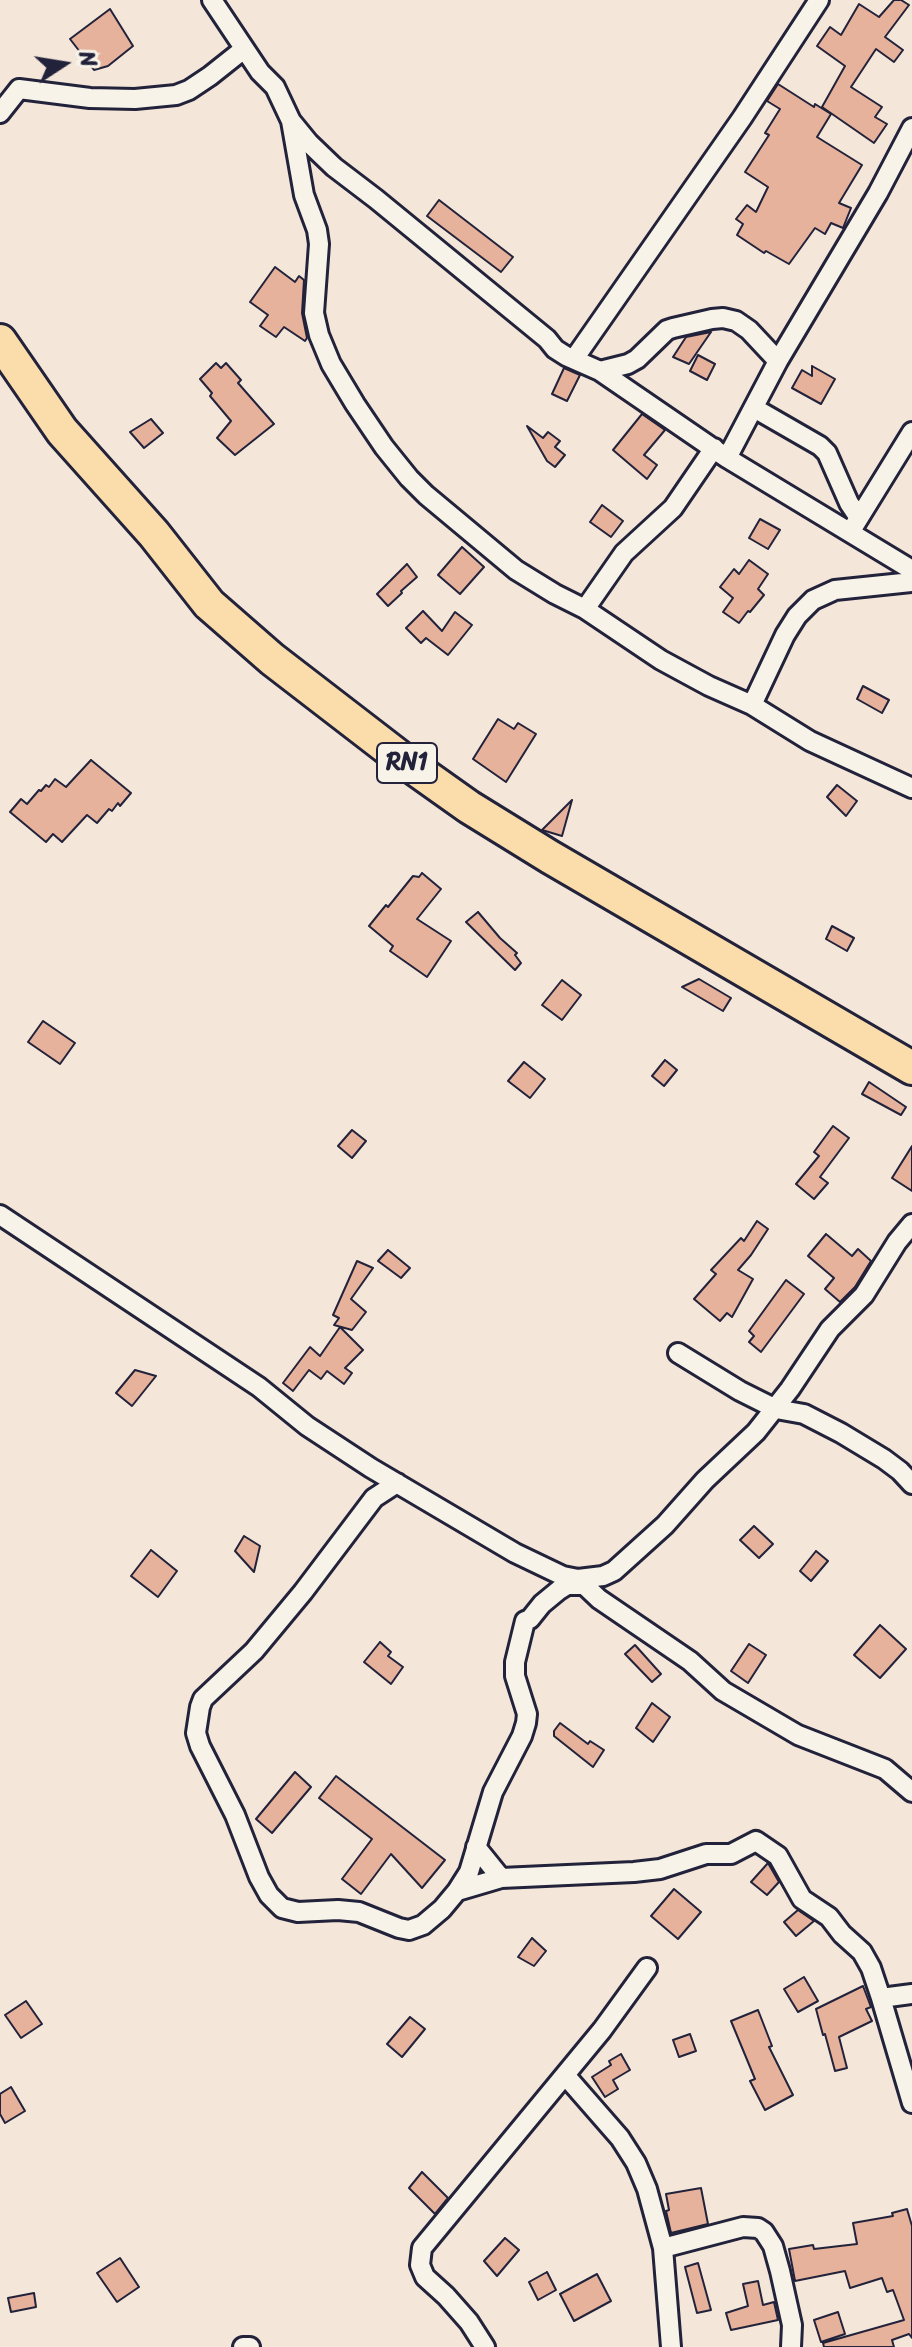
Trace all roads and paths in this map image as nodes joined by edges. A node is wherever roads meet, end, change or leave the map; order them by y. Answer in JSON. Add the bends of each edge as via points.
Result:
{"nodes":[{"id":1,"x":212,"y":0,"type":"edge"},
{"id":2,"x":819,"y":0,"type":"edge"},
{"id":3,"x":244,"y":49,"type":"junction"},
{"id":4,"x":0,"y":113,"type":"edge"},
{"id":5,"x":291,"y":121,"type":"junction"},
{"id":6,"x":912,"y":128,"type":"edge"},
{"id":7,"x":0,"y":341,"type":"edge"},
{"id":8,"x":574,"y":359,"type":"junction"},
{"id":9,"x":778,"y":361,"type":"junction"},
{"id":10,"x":600,"y":371,"type":"junction"},
{"id":11,"x":754,"y":408,"type":"junction"},
{"id":12,"x":912,"y":432,"type":"edge"},
{"id":13,"x":720,"y":453,"type":"junction"},
{"id":14,"x":854,"y":525,"type":"junction"},
{"id":15,"x":912,"y":570,"type":"edge"},
{"id":16,"x":912,"y":582,"type":"edge"},
{"id":17,"x":585,"y":609,"type":"junction"},
{"id":18,"x":752,"y":705,"type":"junction"},
{"id":19,"x":911,"y":783,"type":"edge"},
{"id":20,"x":912,"y":1068,"type":"edge"},
{"id":21,"x":0,"y":1215,"type":"edge"},
{"id":22,"x":912,"y":1224,"type":"edge"},
{"id":23,"x":678,"y":1353,"type":"dead end"},
{"id":24,"x":776,"y":1409,"type":"junction"},
{"id":25,"x":397,"y":1483,"type":"junction"},
{"id":26,"x":912,"y":1484,"type":"edge"},
{"id":27,"x":581,"y":1582,"type":"junction"},
{"id":28,"x":912,"y":1792,"type":"edge"},
{"id":29,"x":476,"y":1847,"type":"junction"},
{"id":30,"x":501,"y":1878,"type":"junction"},
{"id":31,"x":457,"y":1891,"type":"junction"},
{"id":32,"x":647,"y":1968,"type":"dead end"},
{"id":33,"x":912,"y":1994,"type":"edge"},
{"id":34,"x":881,"y":1998,"type":"junction"},
{"id":35,"x":565,"y":2075,"type":"junction"},
{"id":36,"x":912,"y":2103,"type":"edge"},
{"id":37,"x":663,"y":2248,"type":"junction"},
{"id":38,"x":243,"y":2347,"type":"edge"},
{"id":39,"x":250,"y":2347,"type":"edge"},
{"id":40,"x":485,"y":2347,"type":"edge"},
{"id":41,"x":671,"y":2347,"type":"edge"},
{"id":42,"x":791,"y":2347,"type":"edge"}],
"edges":[{"from":1,"to":3,"type":"street"},
{"from":2,"to":8,"type":"street"},
{"from":3,"to":4,"type":"street","via":[[176,95],[90,98],[19,89]]},
{"from":3,"to":5,"type":"street","via":[[275,87]]},
{"from":5,"to":8,"type":"street","via":[[334,167],[555,349]]},
{"from":5,"to":17,"type":"street","via":[[319,244],[314,313],[331,364],[355,404],[426,495],[516,570]]},
{"from":6,"to":9,"type":"street"},
{"from":7,"to":20,"type":"highway","number":"RN1","via":[[62,431],[209,604],[272,659],[469,807]]},
{"from":8,"to":10,"type":"street"},
{"from":9,"to":10,"type":"street","via":[[749,330],[723,318],[673,328],[637,359]]},
{"from":9,"to":11,"type":"street"},
{"from":10,"to":13,"type":"street"},
{"from":11,"to":13,"type":"street"},
{"from":11,"to":14,"type":"street","via":[[827,453]]},
{"from":12,"to":14,"type":"street"},
{"from":13,"to":14,"type":"street"},
{"from":13,"to":17,"type":"street","via":[[673,508],[624,553]]},
{"from":14,"to":15,"type":"street"},
{"from":16,"to":18,"type":"street","via":[[835,590],[813,600],[785,635]]},
{"from":17,"to":18,"type":"street","via":[[661,660]]},
{"from":18,"to":19,"type":"street","via":[[810,741]]},
{"from":21,"to":25,"type":"street"},
{"from":22,"to":24,"type":"street"},
{"from":23,"to":24,"type":"street"},
{"from":24,"to":26,"type":"street","via":[[825,1424],[884,1459]]},
{"from":24,"to":27,"type":"street","via":[[614,1571]]},
{"from":25,"to":27,"type":"street","via":[[515,1553]]},
{"from":25,"to":31,"type":"street","via":[[374,1498],[254,1651],[203,1699],[196,1733],[259,1877],[282,1908],[359,1912],[409,1930],[423,1925]]},
{"from":27,"to":28,"type":"street","via":[[723,1691],[798,1735],[885,1769]]},
{"from":27,"to":29,"type":"street","via":[[559,1590],[525,1621],[515,1676],[526,1723],[493,1792]]},
{"from":29,"to":30,"type":"street"},
{"from":29,"to":31,"type":"street"},
{"from":30,"to":31,"type":"street"},
{"from":30,"to":34,"type":"street","via":[[660,1869],[706,1854],[731,1854],[756,1841],[778,1856],[802,1899],[829,1917],[862,1952]]},
{"from":32,"to":35,"type":"street"},
{"from":33,"to":34,"type":"street"},
{"from":34,"to":36,"type":"street"},
{"from":35,"to":37,"type":"street","via":[[636,2163]]},
{"from":35,"to":40,"type":"street","via":[[422,2248],[420,2265],[428,2282],[469,2322]]},
{"from":37,"to":41,"type":"street"},
{"from":37,"to":42,"type":"street","via":[[743,2227],[764,2232],[780,2271],[792,2325]]},
{"from":38,"to":39,"type":"street"}]}
